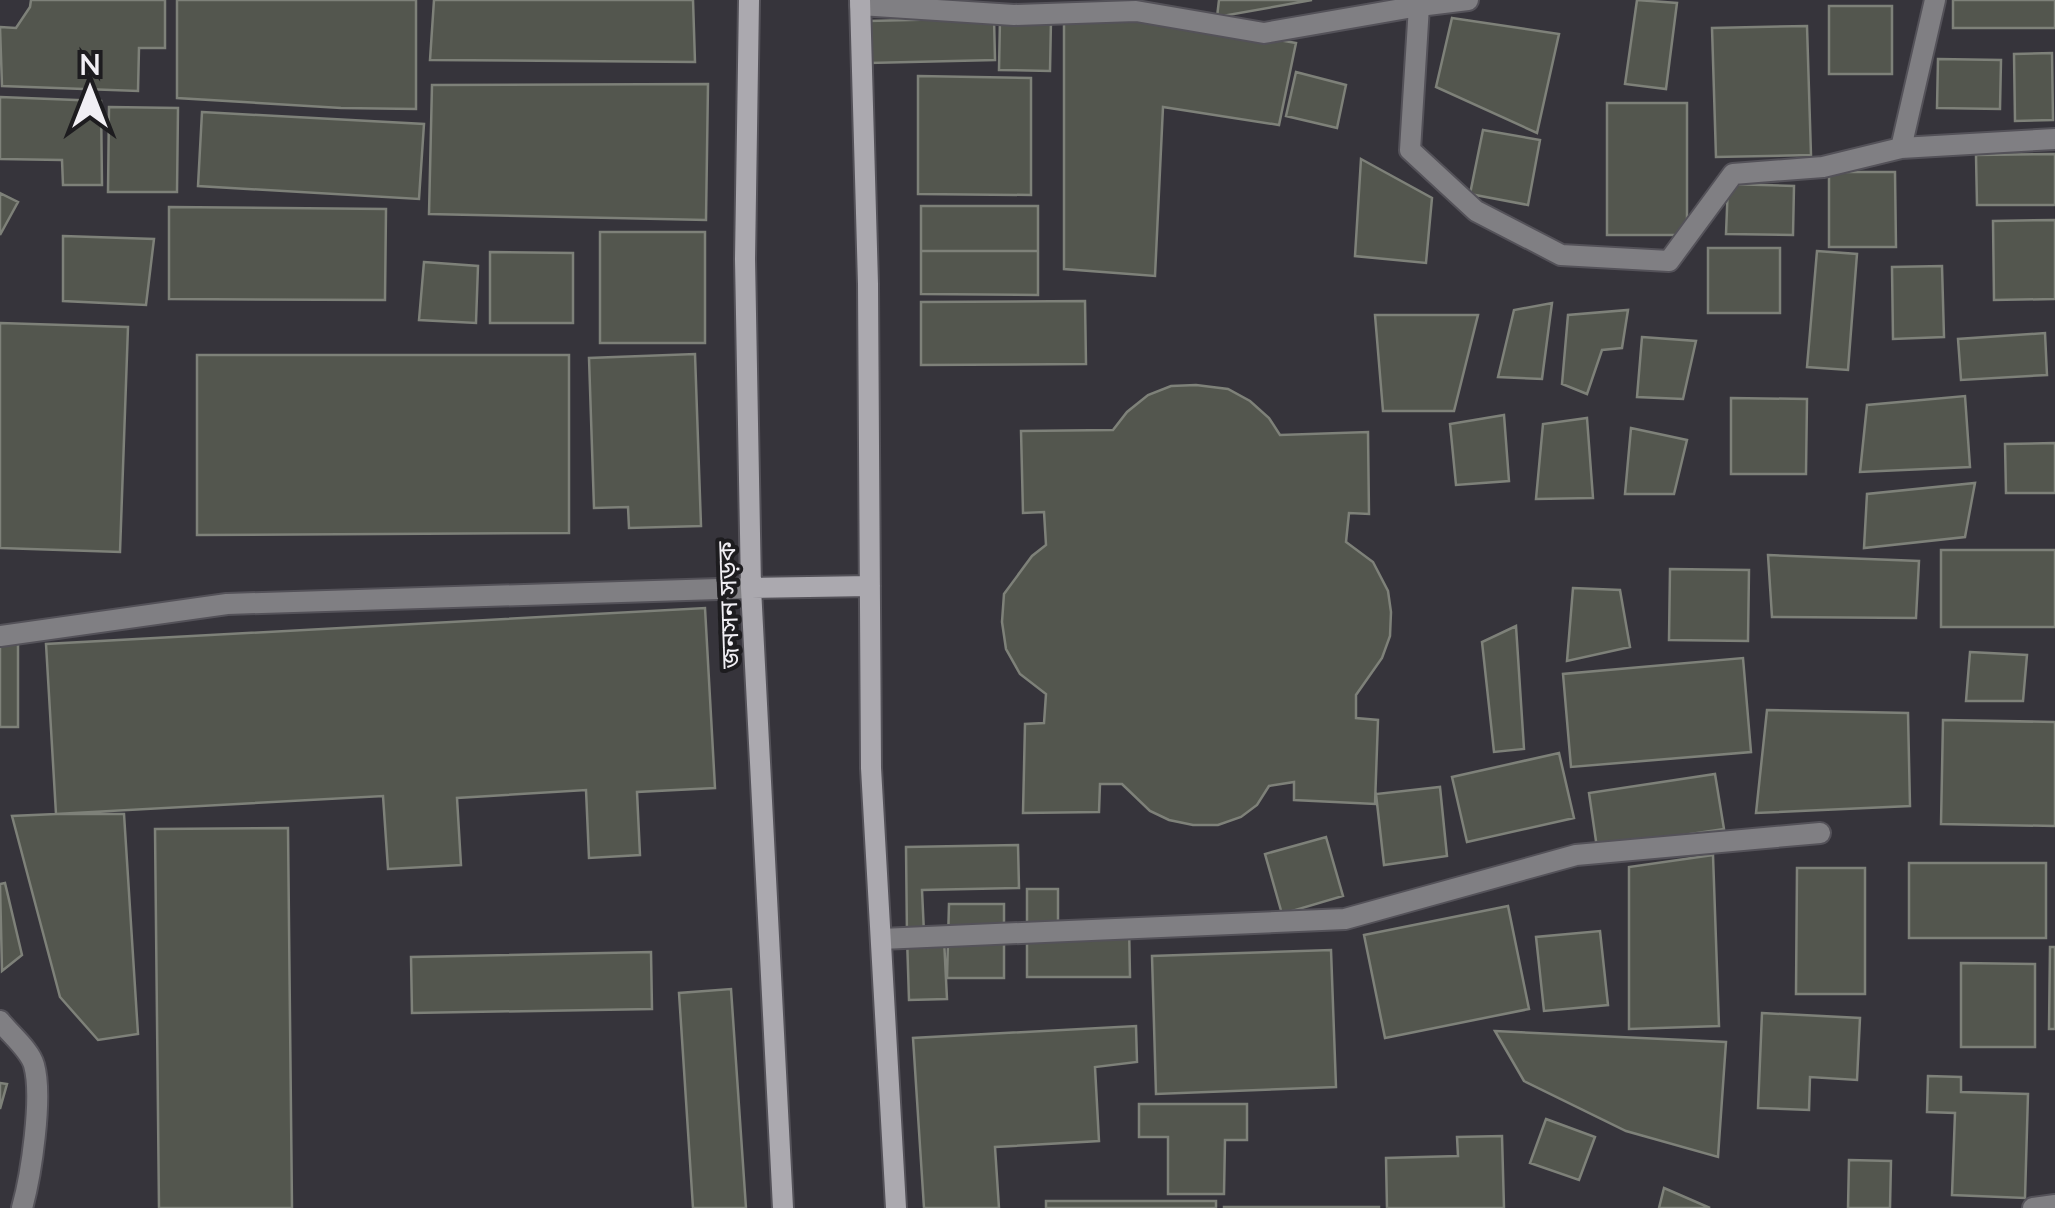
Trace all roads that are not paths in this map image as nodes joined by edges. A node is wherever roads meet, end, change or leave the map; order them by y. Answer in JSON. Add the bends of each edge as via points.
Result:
{"nodes":[{"id":1,"x":748,"y":0,"type":"edge"},
{"id":2,"x":1468,"y":0,"type":"edge"},
{"id":3,"x":1935,"y":0,"type":"edge"},
{"id":4,"x":860,"y":3,"type":"edge"},
{"id":5,"x":1418,"y":6,"type":"junction"},
{"id":6,"x":2055,"y":139,"type":"edge"},
{"id":7,"x":1901,"y":148,"type":"junction"},
{"id":8,"x":870,"y":586,"type":"junction"},
{"id":9,"x":751,"y":588,"type":"junction"},
{"id":10,"x":0,"y":636,"type":"edge"},
{"id":11,"x":1820,"y":833,"type":"dead end"},
{"id":12,"x":881,"y":939,"type":"junction"},
{"id":13,"x":0,"y":1022,"type":"edge"},
{"id":14,"x":2055,"y":1205,"type":"edge"},
{"id":15,"x":22,"y":1208,"type":"edge"},
{"id":16,"x":783,"y":1208,"type":"edge"},
{"id":17,"x":896,"y":1208,"type":"edge"},
{"id":18,"x":2033,"y":1208,"type":"edge"}],
"edges":[{"from":1,"to":9,"type":"main road","name":"জনসন সড়ক"},
{"from":2,"to":5,"type":"street"},
{"from":3,"to":7,"type":"street"},
{"from":4,"to":5,"type":"street","via":[[1014,14],[1136,12],[1264,33]]},
{"from":4,"to":8,"type":"main road"},
{"from":5,"to":7,"type":"street","via":[[1410,150],[1476,210],[1561,255],[1670,261],[1733,174],[1823,167]]},
{"from":6,"to":7,"type":"street"},
{"from":8,"to":9,"type":"main road"},
{"from":8,"to":12,"type":"main road","via":[[870,768]]},
{"from":9,"to":10,"type":"street","via":[[228,604]]},
{"from":9,"to":16,"type":"main road","name":"জনসন সড়ক"},
{"from":11,"to":12,"type":"street","via":[[1576,855],[1346,919]]},
{"from":12,"to":17,"type":"main road"},
{"from":13,"to":15,"type":"street","via":[[34,1063]]},
{"from":14,"to":18,"type":"street"}]}
